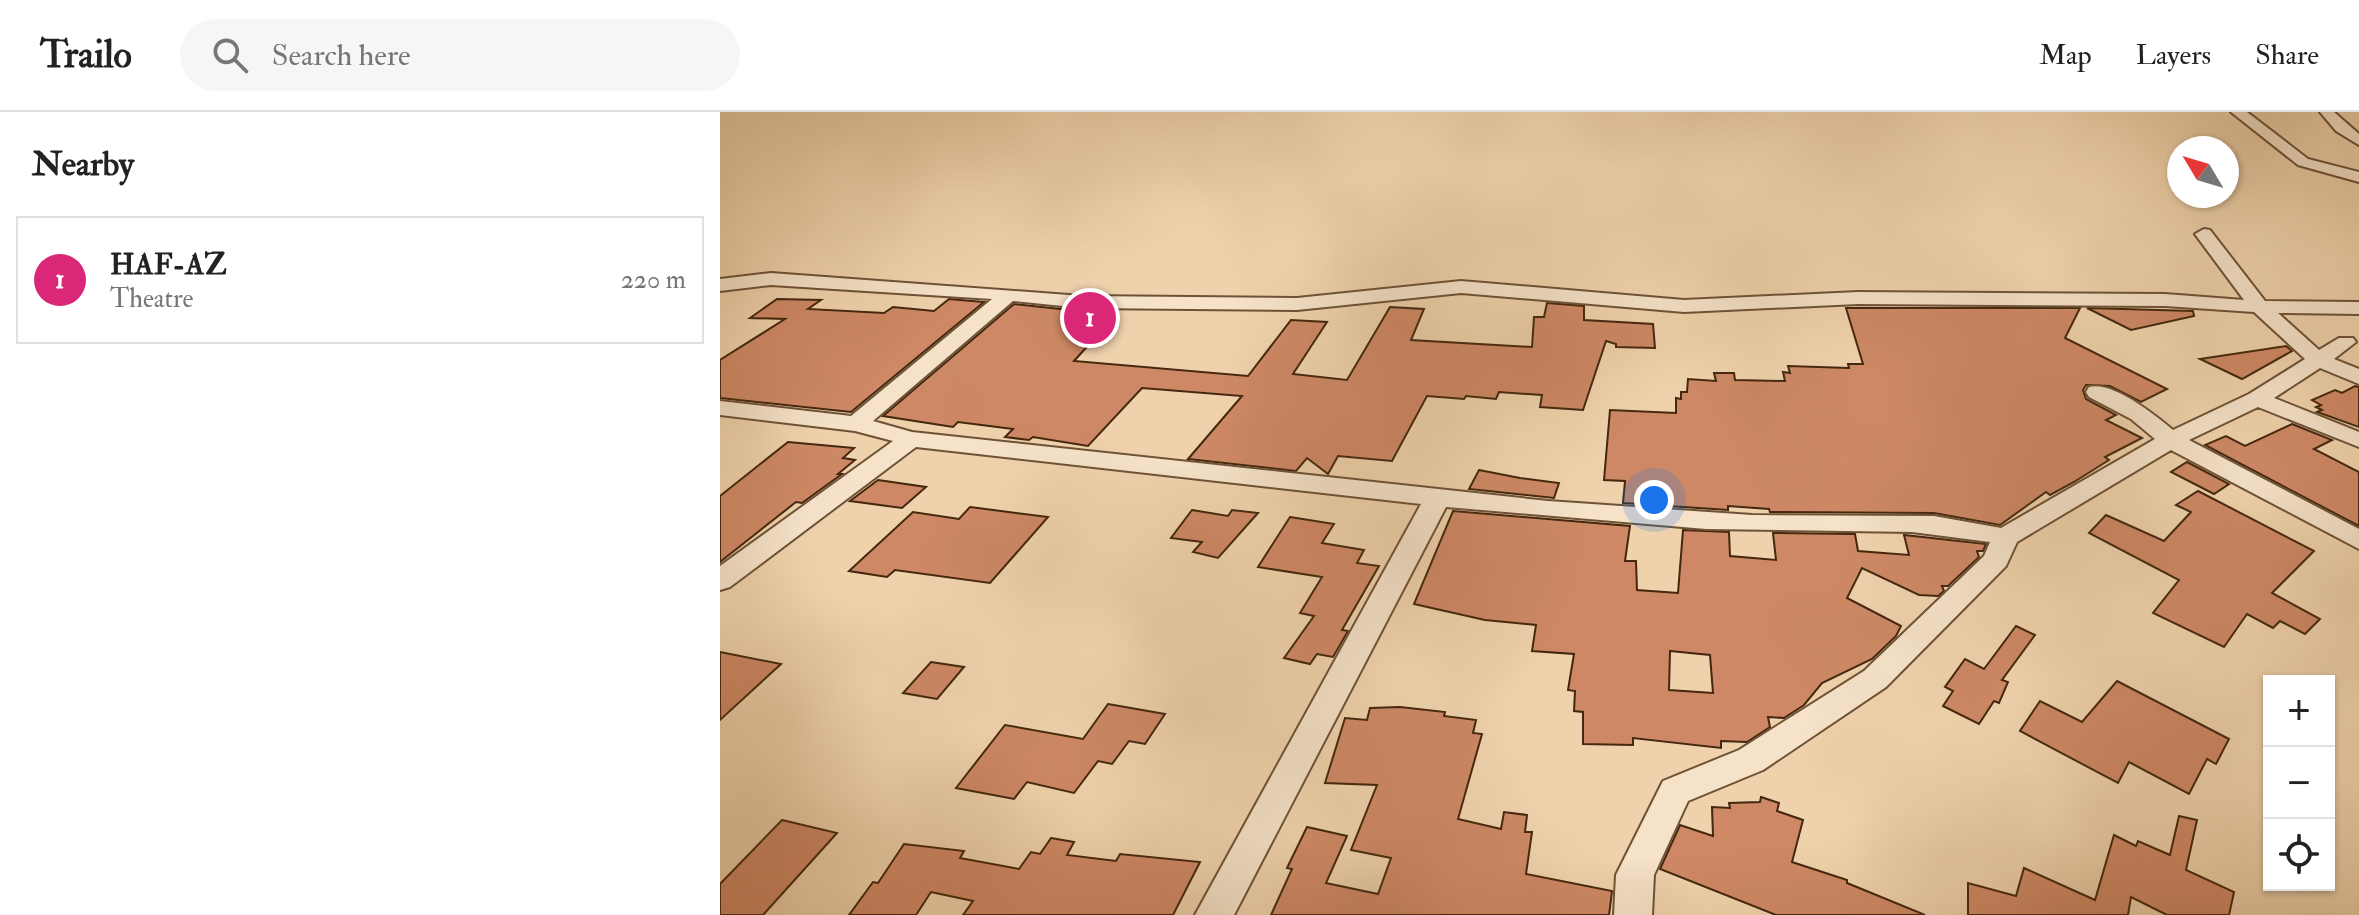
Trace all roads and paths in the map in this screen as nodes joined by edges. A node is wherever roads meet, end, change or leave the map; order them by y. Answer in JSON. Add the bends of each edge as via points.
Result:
{"nodes":[{"id":1,"x":2238,"y":112,"type":"edge"},
{"id":2,"x":2327,"y":112,"type":"edge"},
{"id":3,"x":2359,"y":141,"type":"edge"},
{"id":4,"x":2359,"y":177,"type":"edge"},
{"id":5,"x":2204,"y":234,"type":"dead end"},
{"id":6,"x":720,"y":285,"type":"edge"},
{"id":7,"x":1006,"y":297,"type":"junction"},
{"id":8,"x":2259,"y":307,"type":"junction"},
{"id":9,"x":2310,"y":307,"type":"junction"},
{"id":10,"x":2359,"y":308,"type":"edge"},
{"id":11,"x":2352,"y":343,"type":"edge"},
{"id":12,"x":2317,"y":359,"type":"junction"},
{"id":13,"x":2359,"y":377,"type":"edge"},
{"id":14,"x":2097,"y":392,"type":"dead end"},
{"id":15,"x":2257,"y":399,"type":"junction"},
{"id":16,"x":720,"y":408,"type":"edge"},
{"id":17,"x":856,"y":424,"type":"junction"},
{"id":18,"x":911,"y":439,"type":"junction"},
{"id":19,"x":2171,"y":440,"type":"junction"},
{"id":20,"x":2359,"y":440,"type":"edge"},
{"id":21,"x":1437,"y":499,"type":"junction"},
{"id":22,"x":2005,"y":537,"type":"junction"},
{"id":23,"x":2359,"y":540,"type":"edge"},
{"id":24,"x":720,"y":580,"type":"edge"},
{"id":25,"x":1214,"y":915,"type":"edge"},
{"id":26,"x":1633,"y":915,"type":"edge"}],
"edges":[{"from":1,"to":4,"type":"street","via":[[2303,162]]},
{"from":2,"to":3,"type":"street"},
{"from":5,"to":8,"type":"street"},
{"from":6,"to":7,"type":"street","via":[[771,279]]},
{"from":7,"to":8,"type":"street","via":[[1297,304],[1461,287],[1684,306],[1858,298],[2165,300]]},
{"from":7,"to":17,"type":"street"},
{"from":8,"to":9,"type":"street"},
{"from":8,"to":12,"type":"street"},
{"from":9,"to":10,"type":"street"},
{"from":9,"to":11,"type":"street"},
{"from":11,"to":12,"type":"street"},
{"from":12,"to":13,"type":"street"},
{"from":12,"to":15,"type":"street"},
{"from":14,"to":19,"type":"street","via":[[2139,414]]},
{"from":15,"to":19,"type":"street"},
{"from":15,"to":20,"type":"street"},
{"from":16,"to":17,"type":"street"},
{"from":17,"to":18,"type":"street"},
{"from":18,"to":21,"type":"street"},
{"from":18,"to":24,"type":"street"},
{"from":19,"to":22,"type":"street"},
{"from":19,"to":23,"type":"street"},
{"from":21,"to":22,"type":"street","via":[[1658,518],[1959,524]]},
{"from":21,"to":25,"type":"street"},
{"from":22,"to":26,"type":"street","via":[[1996,560],[1875,679],[1751,760],[1675,791],[1635,875]]}]}
